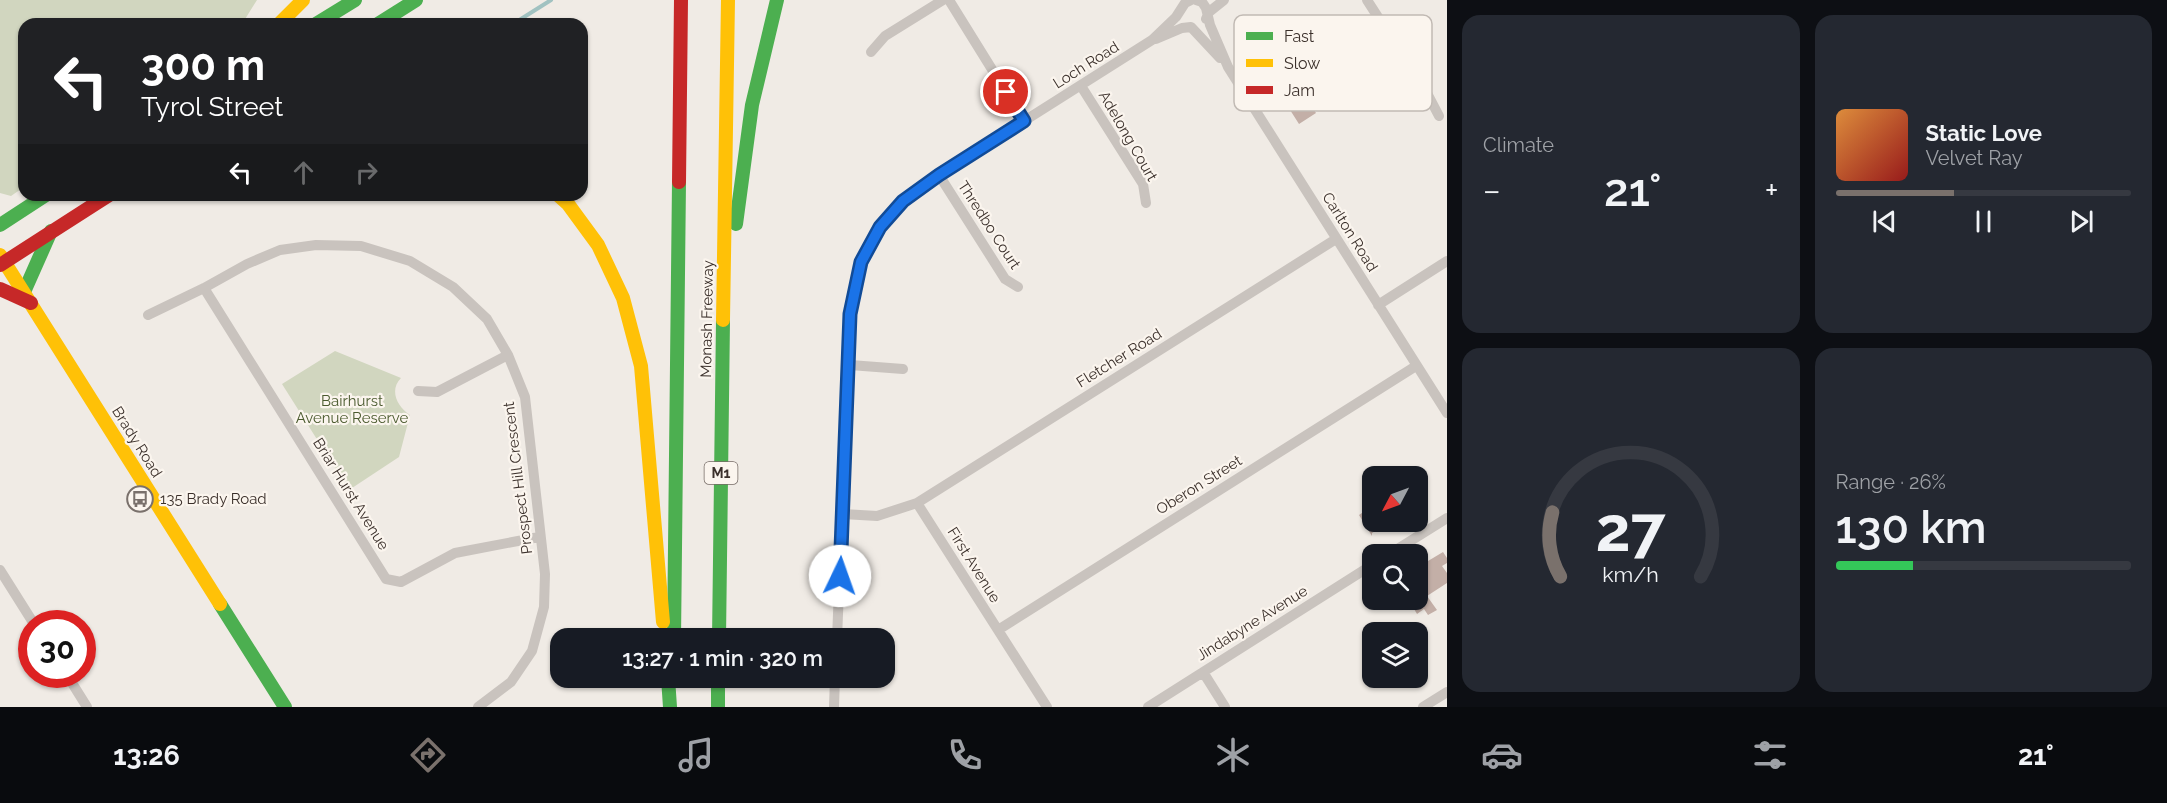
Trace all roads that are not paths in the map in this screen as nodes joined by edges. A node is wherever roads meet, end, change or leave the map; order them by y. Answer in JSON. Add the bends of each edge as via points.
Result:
{"nodes":[{"id":1,"x":303,"y":0,"type":"edge"},
{"id":2,"x":323,"y":0,"type":"edge"},
{"id":3,"x":355,"y":0,"type":"edge"},
{"id":4,"x":416,"y":0,"type":"edge"},
{"id":5,"x":681,"y":0,"type":"edge"},
{"id":6,"x":728,"y":0,"type":"edge"},
{"id":7,"x":777,"y":0,"type":"edge"},
{"id":8,"x":943,"y":0,"type":"edge"},
{"id":9,"x":949,"y":0,"type":"edge"},
{"id":10,"x":1191,"y":0,"type":"edge"},
{"id":11,"x":1198,"y":0,"type":"edge"},
{"id":12,"x":1224,"y":0,"type":"edge"},
{"id":13,"x":1367,"y":0,"type":"edge"},
{"id":14,"x":1179,"y":5,"type":"edge"},
{"id":15,"x":1377,"y":15,"type":"edge"},
{"id":16,"x":1207,"y":16,"type":"junction"},
{"id":17,"x":285,"y":18,"type":"edge"},
{"id":18,"x":325,"y":18,"type":"edge"},
{"id":19,"x":330,"y":18,"type":"edge"},
{"id":20,"x":388,"y":18,"type":"edge"},
{"id":21,"x":1191,"y":27,"type":"junction"},
{"id":22,"x":1152,"y":40,"type":"junction"},
{"id":23,"x":871,"y":52,"type":"dead end"},
{"id":24,"x":1228,"y":67,"type":"junction"},
{"id":25,"x":1234,"y":76,"type":"edge"},
{"id":26,"x":1081,"y":86,"type":"junction"},
{"id":27,"x":1432,"y":103,"type":"edge"},
{"id":28,"x":1256,"y":111,"type":"edge"},
{"id":29,"x":1439,"y":116,"type":"dead end"},
{"id":30,"x":1024,"y":121,"type":"junction"},
{"id":31,"x":939,"y":175,"type":"junction"},
{"id":32,"x":37,"y":201,"type":"edge"},
{"id":33,"x":99,"y":201,"type":"edge"},
{"id":34,"x":565,"y":201,"type":"edge"},
{"id":35,"x":1146,"y":203,"type":"dead end"},
{"id":36,"x":0,"y":208,"type":"edge"},
{"id":37,"x":18,"y":213,"type":"junction"},
{"id":38,"x":0,"y":225,"type":"edge"},
{"id":39,"x":51,"y":231,"type":"junction"},
{"id":40,"x":1336,"y":238,"type":"junction"},
{"id":41,"x":2,"y":260,"type":"edge"},
{"id":42,"x":1447,"y":261,"type":"edge"},
{"id":43,"x":1018,"y":287,"type":"dead end"},
{"id":44,"x":204,"y":288,"type":"junction"},
{"id":45,"x":0,"y":289,"type":"edge"},
{"id":46,"x":27,"y":298,"type":"junction"},
{"id":47,"x":1378,"y":305,"type":"junction"},
{"id":48,"x":724,"y":308,"type":"junction"},
{"id":49,"x":148,"y":315,"type":"dead end"},
{"id":50,"x":508,"y":355,"type":"junction"},
{"id":51,"x":849,"y":365,"type":"junction"},
{"id":52,"x":1416,"y":366,"type":"junction"},
{"id":53,"x":903,"y":369,"type":"dead end"},
{"id":54,"x":418,"y":391,"type":"dead end"},
{"id":55,"x":1447,"y":413,"type":"edge"},
{"id":56,"x":917,"y":503,"type":"junction"},
{"id":57,"x":843,"y":514,"type":"junction"},
{"id":58,"x":1447,"y":518,"type":"edge"},
{"id":59,"x":539,"y":537,"type":"junction"},
{"id":60,"x":1406,"y":544,"type":"edge"},
{"id":61,"x":0,"y":570,"type":"edge"},
{"id":62,"x":1362,"y":571,"type":"edge"},
{"id":63,"x":25,"y":610,"type":"edge"},
{"id":64,"x":663,"y":628,"type":"edge"},
{"id":65,"x":674,"y":628,"type":"edge"},
{"id":66,"x":719,"y":628,"type":"edge"},
{"id":67,"x":838,"y":628,"type":"edge"},
{"id":68,"x":998,"y":630,"type":"junction"},
{"id":69,"x":1203,"y":672,"type":"junction"},
{"id":70,"x":75,"y":688,"type":"edge"},
{"id":71,"x":669,"y":688,"type":"edge"},
{"id":72,"x":673,"y":688,"type":"edge"},
{"id":73,"x":718,"y":688,"type":"edge"},
{"id":74,"x":835,"y":688,"type":"edge"},
{"id":75,"x":1447,"y":692,"type":"edge"},
{"id":76,"x":282,"y":706,"type":"edge"},
{"id":77,"x":87,"y":707,"type":"edge"},
{"id":78,"x":479,"y":707,"type":"edge"},
{"id":79,"x":672,"y":707,"type":"edge"},
{"id":80,"x":718,"y":707,"type":"edge"},
{"id":81,"x":834,"y":707,"type":"edge"},
{"id":82,"x":1047,"y":707,"type":"edge"},
{"id":83,"x":1148,"y":707,"type":"edge"},
{"id":84,"x":1225,"y":707,"type":"edge"},
{"id":85,"x":1423,"y":707,"type":"edge"}],
"edges":[{"from":1,"to":17,"type":"main road"},
{"from":2,"to":18,"type":"main road"},
{"from":3,"to":19,"type":"main road"},
{"from":4,"to":20,"type":"main road"},
{"from":5,"to":65,"type":"main road","name":"Monash Freeway"},
{"from":6,"to":48,"type":"main road","name":"Monash Freeway","number":"M1"},
{"from":7,"to":48,"type":"main road","via":[[752,105]]},
{"from":8,"to":23,"type":"street","via":[[885,36]]},
{"from":9,"to":30,"type":"street"},
{"from":10,"to":14,"type":"street","name":"Loch Road"},
{"from":11,"to":16,"type":"street","name":"Carlton Road","via":[[1205,5]]},
{"from":12,"to":16,"type":"street"},
{"from":13,"to":15,"type":"street"},
{"from":14,"to":21,"type":"street","name":"Carlton Road","via":[[1181,19]]},
{"from":14,"to":22,"type":"street","name":"Loch Road"},
{"from":16,"to":21,"type":"street","name":"Loch Road","via":[[1199,26]]},
{"from":16,"to":24,"type":"street","name":"Carlton Road"},
{"from":21,"to":22,"type":"street","name":"Loch Road"},
{"from":21,"to":24,"type":"street","name":"Carlton Road"},
{"from":22,"to":26,"type":"street","name":"Loch Road"},
{"from":24,"to":25,"type":"street","name":"Carlton Road"},
{"from":26,"to":30,"type":"street","name":"Loch Road"},
{"from":26,"to":35,"type":"street","name":"Adelong Court","via":[[1143,184]]},
{"from":27,"to":29,"type":"street"},
{"from":28,"to":40,"type":"street","name":"Carlton Road"},
{"from":30,"to":31,"type":"street","name":"Loch Road"},
{"from":31,"to":43,"type":"street","name":"Thredbo Court","via":[[1005,279]]},
{"from":31,"to":51,"type":"street","name":"Loch Road","via":[[903,201],[880,227],[861,262],[850,314]]},
{"from":32,"to":37,"type":"main road"},
{"from":33,"to":39,"type":"main road"},
{"from":34,"to":64,"type":"main road","via":[[598,245],[623,298],[641,366]]},
{"from":36,"to":37,"type":"main road"},
{"from":37,"to":38,"type":"main road"},
{"from":39,"to":41,"type":"main road"},
{"from":39,"to":46,"type":"main road","via":[[33,266]]},
{"from":40,"to":47,"type":"street","name":"Carlton Road"},
{"from":40,"to":56,"type":"street","name":"Fletcher Road"},
{"from":41,"to":46,"type":"main road","name":"Brady Road"},
{"from":42,"to":47,"type":"street"},
{"from":44,"to":49,"type":"street","name":"Prospect Hill Crescent"},
{"from":44,"to":50,"type":"street","name":"Prospect Hill Crescent","via":[[280,250],[316,244],[361,246],[410,261],[453,287],[487,319]]},
{"from":44,"to":59,"type":"street","name":"Briar Hurst Avenue","via":[[386,579],[401,582],[455,554]]},
{"from":45,"to":46,"type":"main road"},
{"from":46,"to":76,"type":"main road","name":"Brady Road"},
{"from":47,"to":52,"type":"street","name":"Carlton Road"},
{"from":48,"to":66,"type":"main road","name":"Monash Freeway","number":"M1"},
{"from":50,"to":54,"type":"street","via":[[437,392]]},
{"from":50,"to":59,"type":"street","name":"Prospect Hill Crescent","via":[[525,397]]},
{"from":51,"to":53,"type":"street"},
{"from":51,"to":57,"type":"street","name":"Loch Road"},
{"from":52,"to":55,"type":"street","name":"Carlton Road"},
{"from":52,"to":68,"type":"street","name":"Oberon Street"},
{"from":56,"to":57,"type":"street","via":[[877,516]]},
{"from":56,"to":68,"type":"street","name":"First Avenue"},
{"from":57,"to":67,"type":"street","name":"Loch Road"},
{"from":58,"to":60,"type":"street"},
{"from":59,"to":78,"type":"street","name":"Prospect Hill Crescent","via":[[544,607],[532,651],[511,682]]},
{"from":61,"to":63,"type":"street"},
{"from":62,"to":69,"type":"street","name":"Jindabyne Avenue"},
{"from":68,"to":82,"type":"street","name":"First Avenue"},
{"from":69,"to":83,"type":"street","name":"Jindabyne Avenue"},
{"from":69,"to":84,"type":"street"},
{"from":70,"to":77,"type":"street"},
{"from":71,"to":79,"type":"main road"},
{"from":72,"to":79,"type":"main road"},
{"from":73,"to":80,"type":"main road"},
{"from":74,"to":81,"type":"street"},
{"from":75,"to":85,"type":"street"}]}
